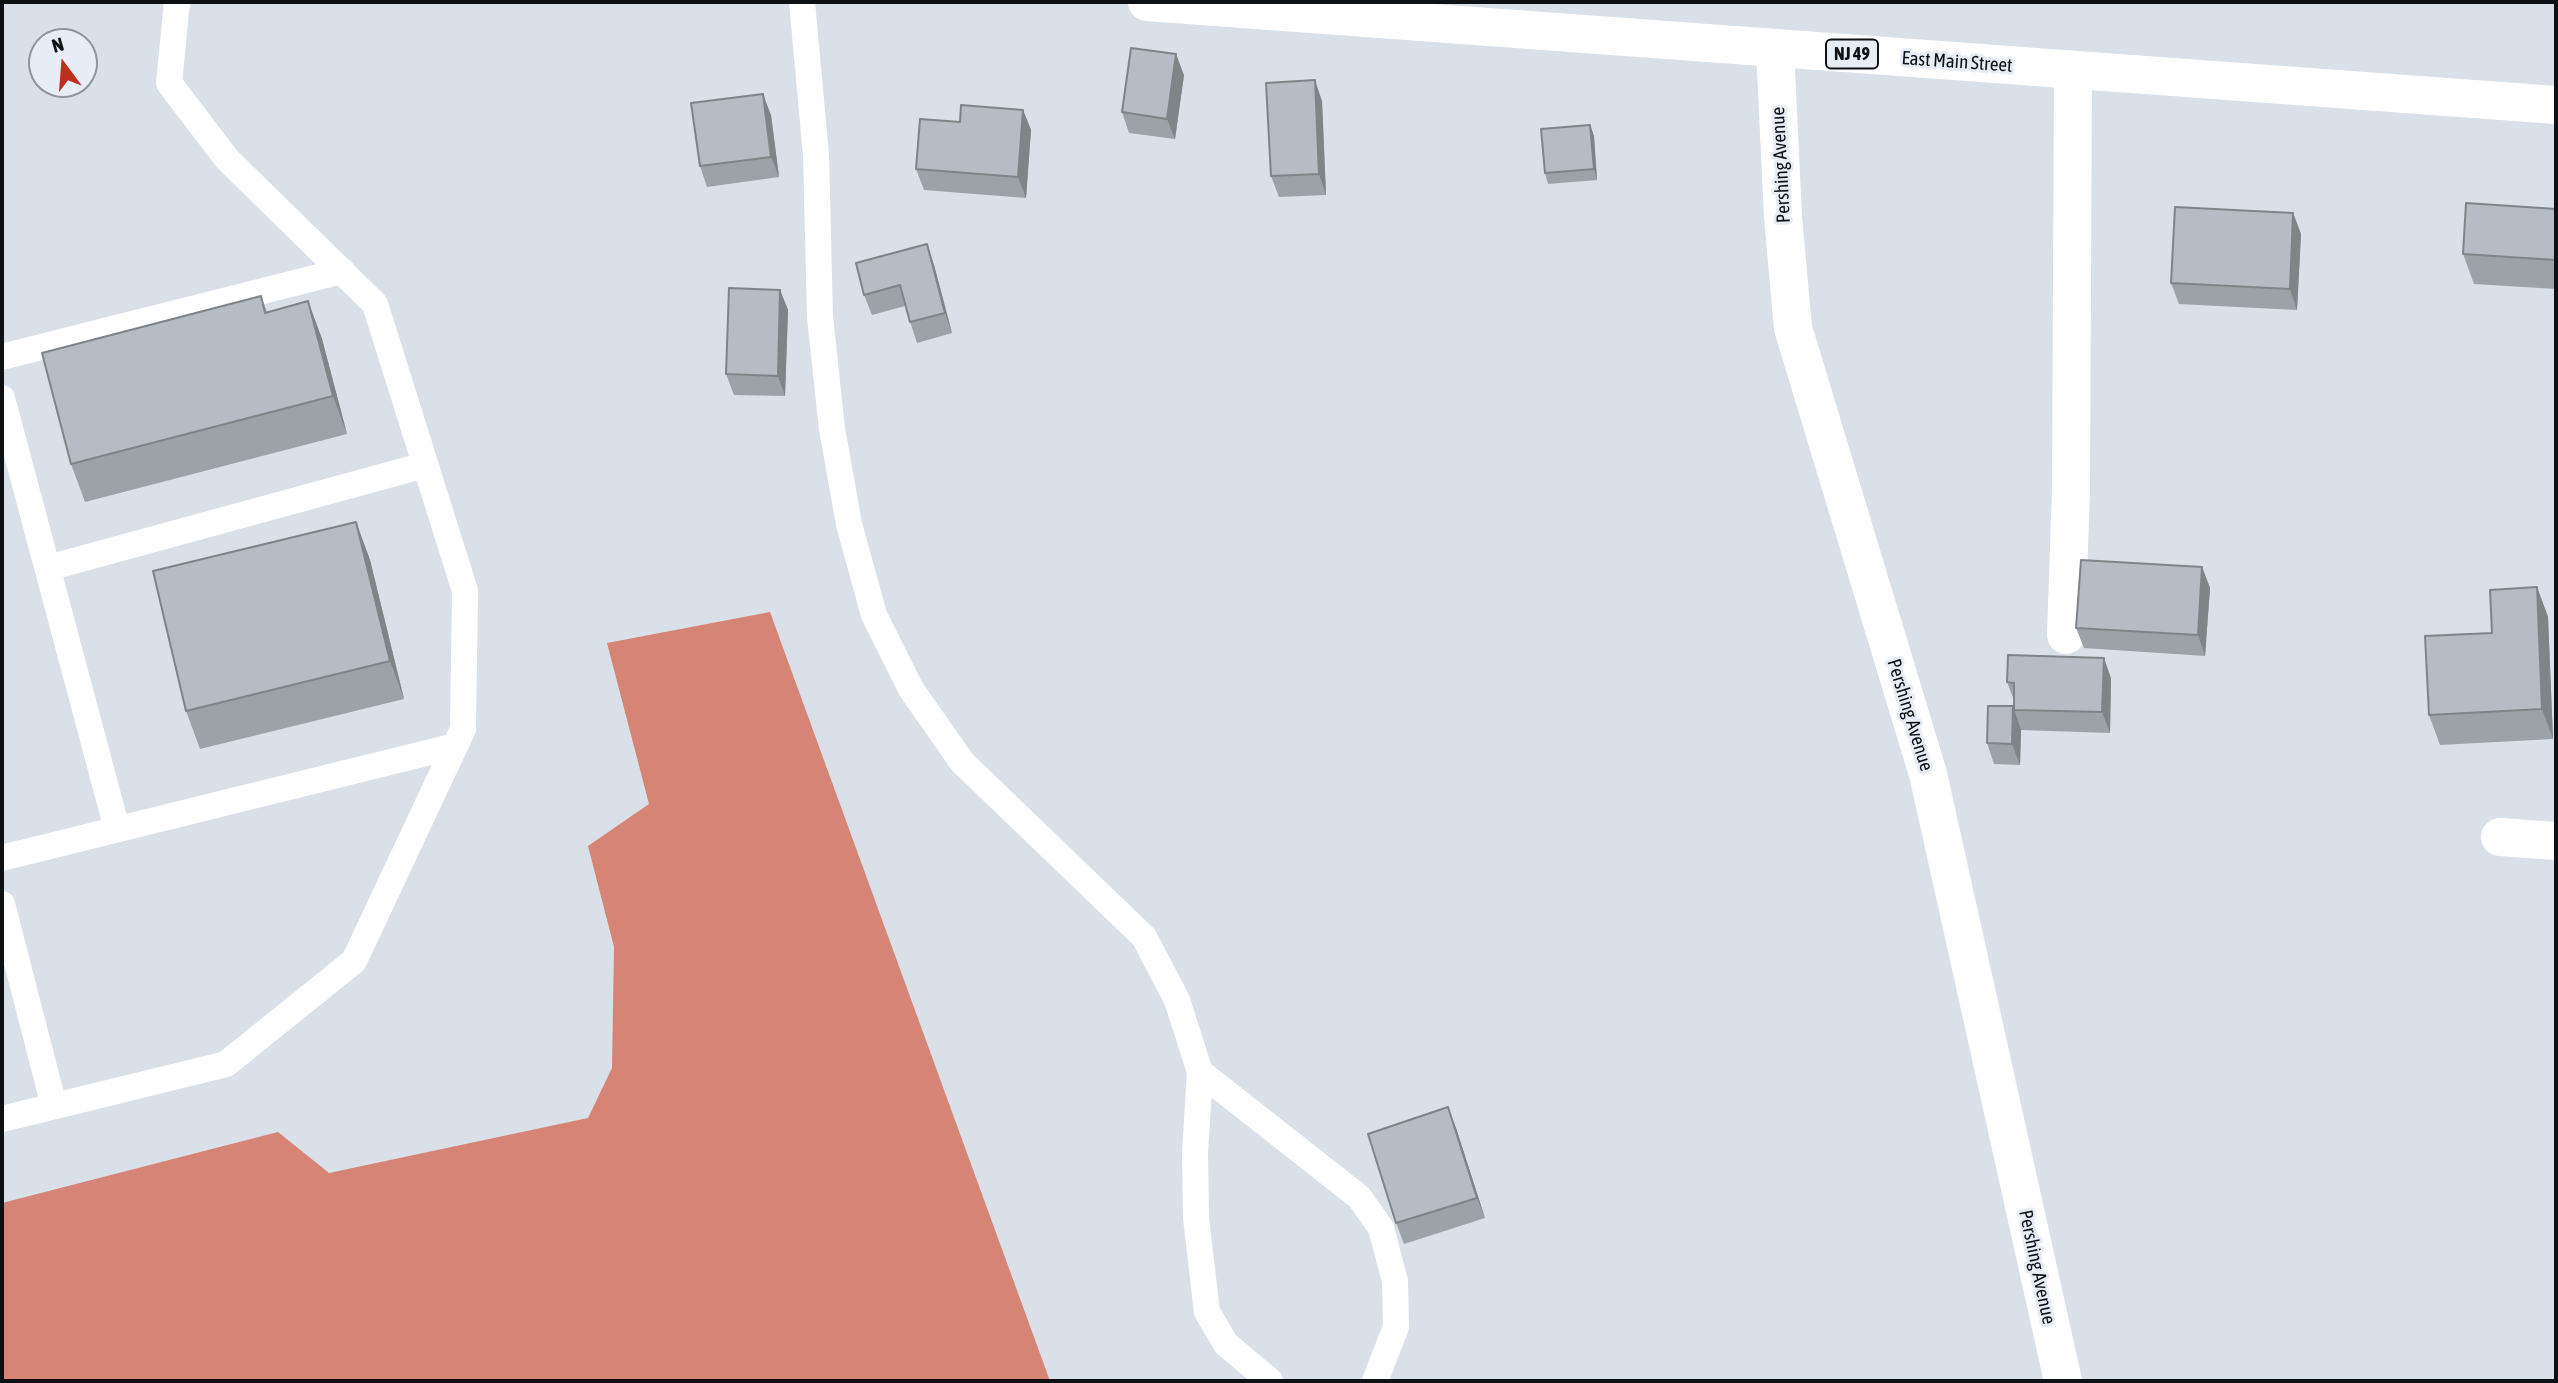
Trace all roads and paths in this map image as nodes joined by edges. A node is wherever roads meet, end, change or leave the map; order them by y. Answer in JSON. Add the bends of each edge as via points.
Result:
{"nodes":[{"id":1,"x":177,"y":2,"type":"edge"},
{"id":2,"x":802,"y":2,"type":"edge"},
{"id":3,"x":1147,"y":2,"type":"edge"},
{"id":4,"x":1241,"y":5,"type":"edge"},
{"id":5,"x":1775,"y":49,"type":"junction"},
{"id":6,"x":2073,"y":70,"type":"junction"},
{"id":7,"x":2556,"y":105,"type":"edge"},
{"id":8,"x":342,"y":271,"type":"junction"},
{"id":9,"x":2,"y":357,"type":"edge"},
{"id":10,"x":2,"y":398,"type":"edge"},
{"id":11,"x":425,"y":465,"type":"junction"},
{"id":12,"x":48,"y":568,"type":"junction"},
{"id":13,"x":2066,"y":635,"type":"dead end"},
{"id":14,"x":455,"y":746,"type":"junction"},
{"id":15,"x":117,"y":829,"type":"junction"},
{"id":16,"x":2500,"y":836,"type":"dead end"},
{"id":17,"x":2556,"y":841,"type":"edge"},
{"id":18,"x":2,"y":858,"type":"edge"},
{"id":19,"x":2,"y":904,"type":"edge"},
{"id":20,"x":1200,"y":1072,"type":"junction"},
{"id":21,"x":54,"y":1106,"type":"junction"},
{"id":22,"x":2,"y":1119,"type":"edge"},
{"id":23,"x":1270,"y":1381,"type":"edge"},
{"id":24,"x":1375,"y":1381,"type":"edge"},
{"id":25,"x":2063,"y":1381,"type":"edge"}],
"edges":[{"from":1,"to":8,"type":"lane","via":[[169,83],[228,159]]},
{"from":2,"to":20,"type":"lane","via":[[832,429],[849,524],[874,615],[911,689],[962,762],[1144,937],[1177,1000]]},
{"from":3,"to":4,"type":"main road","name":"East Main Street","number":"NJ 49"},
{"from":4,"to":5,"type":"main road","name":"East Main Street","number":"NJ 49"},
{"from":5,"to":6,"type":"main road","name":"East Main Street","number":"NJ 49"},
{"from":5,"to":25,"type":"main road","name":"Pershing Avenue","via":[[1793,328],[1928,774]]},
{"from":6,"to":7,"type":"main road","name":"East Main Street","number":"NJ 49"},
{"from":6,"to":13,"type":"main road"},
{"from":8,"to":9,"type":"lane"},
{"from":8,"to":11,"type":"lane","via":[[375,304]]},
{"from":10,"to":12,"type":"lane"},
{"from":11,"to":12,"type":"lane"},
{"from":11,"to":14,"type":"lane","via":[[465,592],[463,729]]},
{"from":12,"to":15,"type":"lane"},
{"from":14,"to":15,"type":"lane"},
{"from":14,"to":21,"type":"lane","via":[[354,961],[226,1065]]},
{"from":15,"to":18,"type":"lane"},
{"from":16,"to":17,"type":"main road"},
{"from":19,"to":21,"type":"lane"},
{"from":20,"to":23,"type":"lane","via":[[1196,1218],[1207,1312],[1226,1344]]},
{"from":20,"to":24,"type":"lane","via":[[1359,1197],[1381,1228],[1395,1281],[1396,1327]]},
{"from":21,"to":22,"type":"lane"}]}
